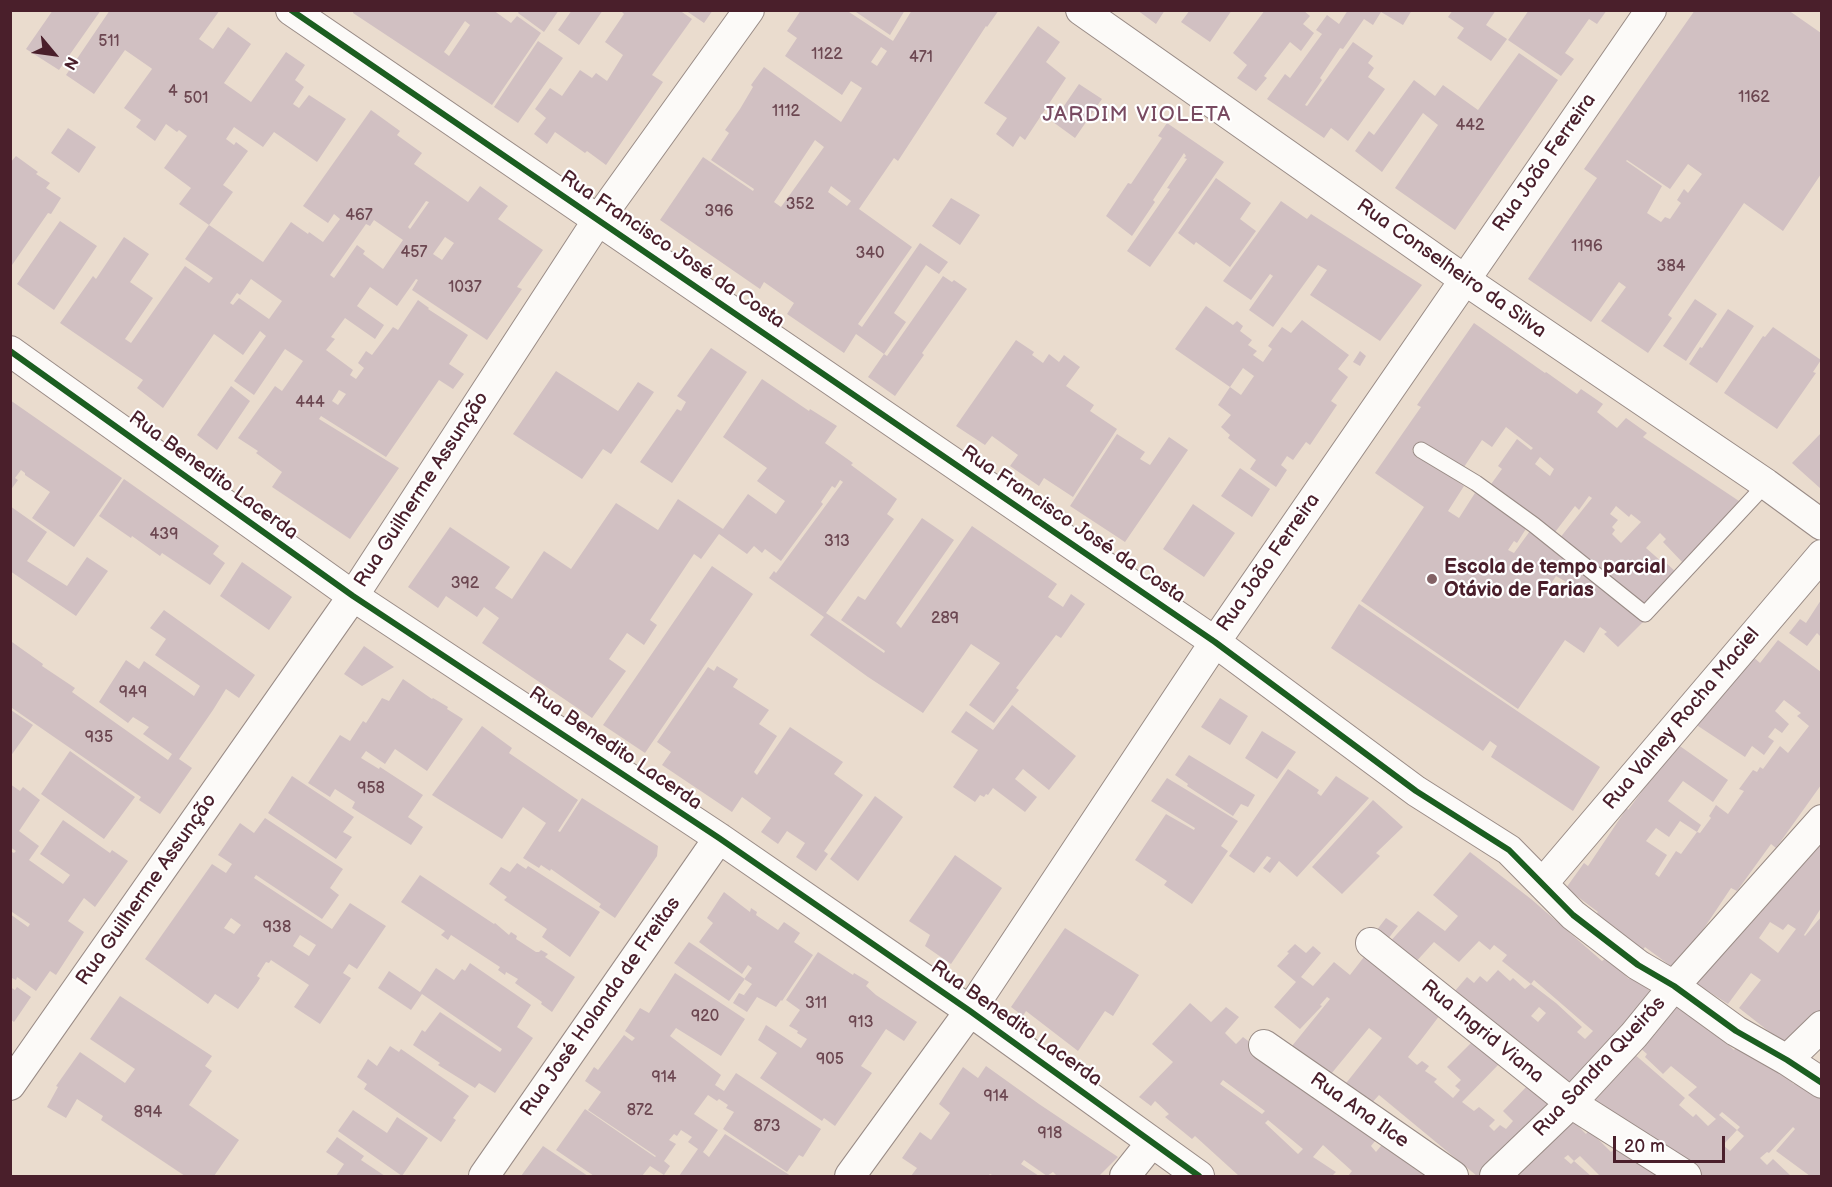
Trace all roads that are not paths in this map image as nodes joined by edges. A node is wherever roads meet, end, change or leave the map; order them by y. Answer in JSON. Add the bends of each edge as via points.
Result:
{"nodes":[{"id":1,"x":291,"y":10,"type":"edge"},
{"id":2,"x":749,"y":10,"type":"edge"},
{"id":3,"x":1082,"y":10,"type":"edge"},
{"id":4,"x":1650,"y":10,"type":"edge"},
{"id":5,"x":598,"y":220,"type":"junction"},
{"id":6,"x":1465,"y":280,"type":"junction"},
{"id":7,"x":10,"y":351,"type":"edge"},
{"id":8,"x":1421,"y":450,"type":"dead end"},
{"id":9,"x":1766,"y":484,"type":"junction"},
{"id":10,"x":1821,"y":525,"type":"edge"},
{"id":11,"x":1821,"y":555,"type":"edge"},
{"id":12,"x":353,"y":596,"type":"junction"},
{"id":13,"x":1215,"y":642,"type":"junction"},
{"id":14,"x":1821,"y":820,"type":"edge"},
{"id":15,"x":718,"y":838,"type":"junction"},
{"id":16,"x":1543,"y":883,"type":"junction"},
{"id":17,"x":1371,"y":943,"type":"dead end"},
{"id":18,"x":1674,"y":986,"type":"junction"},
{"id":19,"x":970,"y":1011,"type":"junction"},
{"id":20,"x":1821,"y":1026,"type":"edge"},
{"id":21,"x":1264,"y":1045,"type":"dead end"},
{"id":22,"x":1787,"y":1060,"type":"junction"},
{"id":23,"x":1821,"y":1083,"type":"edge"},
{"id":24,"x":10,"y":1085,"type":"edge"},
{"id":25,"x":1571,"y":1103,"type":"junction"},
{"id":26,"x":1152,"y":1142,"type":"junction"},
{"id":27,"x":484,"y":1176,"type":"edge"},
{"id":28,"x":850,"y":1176,"type":"edge"},
{"id":29,"x":1125,"y":1176,"type":"edge"},
{"id":30,"x":1199,"y":1176,"type":"edge"},
{"id":31,"x":1453,"y":1176,"type":"edge"},
{"id":32,"x":1495,"y":1176,"type":"edge"},
{"id":33,"x":1686,"y":1176,"type":"edge"}],
"edges":[{"from":1,"to":5,"type":"street","name":"Rua Francisco José da Costa"},
{"from":2,"to":5,"type":"street","name":"Rua Guilherme Assunção"},
{"from":3,"to":6,"type":"street","name":"Rua Conselheiro da Silva"},
{"from":4,"to":6,"type":"street","name":"Rua João Ferreira"},
{"from":5,"to":12,"type":"street","name":"Rua Guilherme Assunção"},
{"from":5,"to":13,"type":"street","name":"Rua Francisco José da Costa"},
{"from":6,"to":9,"type":"street","name":"Rua Conselheiro da Silva"},
{"from":6,"to":13,"type":"street","name":"Rua João Ferreira"},
{"from":7,"to":12,"type":"street","name":"Rua Benedito Lacerda"},
{"from":8,"to":9,"type":"lane","via":[[1524,518],[1645,614]]},
{"from":9,"to":10,"type":"street","name":"Rua Conselheiro da Silva"},
{"from":11,"to":16,"type":"street","name":"Rua Valney Rocha Maciel"},
{"from":12,"to":15,"type":"street","name":"Rua Benedito Lacerda"},
{"from":12,"to":24,"type":"street","name":"Rua Guilherme Assunção"},
{"from":13,"to":16,"type":"street","name":"Rua Francisco José da Costa","via":[[1416,790],[1509,850]]},
{"from":13,"to":19,"type":"street","name":"Rua João Ferreira"},
{"from":14,"to":18,"type":"street","name":"Rua Sandra Queirós"},
{"from":15,"to":19,"type":"street","name":"Rua Benedito Lacerda"},
{"from":15,"to":27,"type":"street","name":"Rua José Holanda de Freitas"},
{"from":16,"to":18,"type":"street","name":"Rua Francisco José da Costa","via":[[1573,915],[1638,965]]},
{"from":17,"to":25,"type":"street","name":"Rua Ingrid Viana"},
{"from":18,"to":22,"type":"street","name":"Rua Francisco José da Costa","via":[[1736,1031]]},
{"from":18,"to":25,"type":"street","name":"Rua Sandra Queirós"},
{"from":19,"to":26,"type":"street","name":"Rua Benedito Lacerda"},
{"from":19,"to":28,"type":"street","name":"Rua João Ferreira"},
{"from":20,"to":22,"type":"street"},
{"from":21,"to":31,"type":"street","name":"Rua Ana Ilce"},
{"from":22,"to":23,"type":"street","name":"Rua Francisco José da Costa"},
{"from":25,"to":32,"type":"street","name":"Rua Sandra Queirós"},
{"from":25,"to":33,"type":"street","name":"Rua Ingrid Viana"},
{"from":26,"to":29,"type":"street"},
{"from":26,"to":30,"type":"street","name":"Rua Benedito Lacerda"}]}
